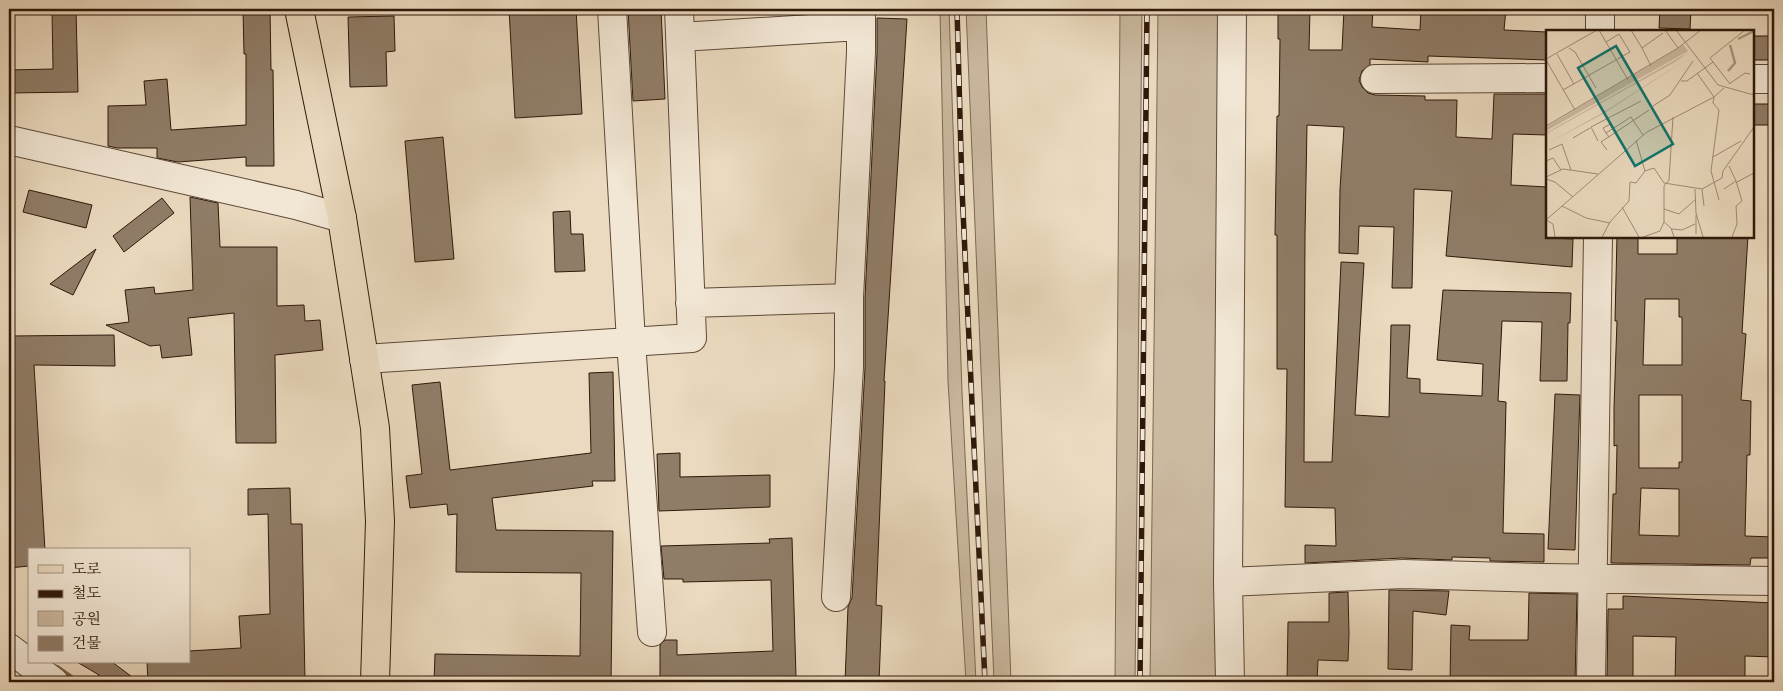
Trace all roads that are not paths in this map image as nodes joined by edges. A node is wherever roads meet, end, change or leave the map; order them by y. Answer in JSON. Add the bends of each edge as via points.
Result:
{"nodes":[{"id":1,"x":299,"y":9,"type":"edge"},
{"id":2,"x":612,"y":9,"type":"edge"},
{"id":3,"x":679,"y":9,"type":"edge"},
{"id":4,"x":1232,"y":9,"type":"edge"},
{"id":5,"x":1600,"y":9,"type":"edge"},
{"id":6,"x":860,"y":17,"type":"edge"},
{"id":7,"x":772,"y":20,"type":"edge"},
{"id":8,"x":1600,"y":30,"type":"edge"},
{"id":9,"x":680,"y":37,"type":"junction"},
{"id":10,"x":1546,"y":78,"type":"edge"},
{"id":11,"x":1375,"y":79,"type":"dead end"},
{"id":12,"x":1753,"y":79,"type":"edge"},
{"id":13,"x":1774,"y":79,"type":"edge"},
{"id":14,"x":9,"y":140,"type":"edge"},
{"id":15,"x":342,"y":218,"type":"junction"},
{"id":16,"x":1598,"y":238,"type":"edge"},
{"id":17,"x":850,"y":298,"type":"junction"},
{"id":18,"x":690,"y":303,"type":"junction"},
{"id":19,"x":631,"y":342,"type":"junction"},
{"id":20,"x":364,"y":359,"type":"junction"},
{"id":21,"x":1592,"y":578,"type":"junction"},
{"id":22,"x":1774,"y":581,"type":"edge"},
{"id":23,"x":1228,"y":582,"type":"junction"},
{"id":24,"x":836,"y":597,"type":"dead end"},
{"id":25,"x":652,"y":632,"type":"dead end"},
{"id":26,"x":9,"y":648,"type":"edge"},
{"id":27,"x":28,"y":662,"type":"edge"},
{"id":28,"x":30,"y":664,"type":"edge"},
{"id":29,"x":54,"y":682,"type":"edge"},
{"id":30,"x":375,"y":682,"type":"edge"},
{"id":31,"x":1230,"y":682,"type":"edge"},
{"id":32,"x":1591,"y":682,"type":"edge"}],
"edges":[{"from":1,"to":15,"type":"main road"},
{"from":2,"to":19,"type":"street"},
{"from":3,"to":9,"type":"street"},
{"from":4,"to":23,"type":"street"},
{"from":5,"to":8,"type":"street"},
{"from":6,"to":7,"type":"street"},
{"from":6,"to":17,"type":"street"},
{"from":7,"to":9,"type":"street"},
{"from":9,"to":18,"type":"street"},
{"from":10,"to":11,"type":"street"},
{"from":12,"to":13,"type":"street"},
{"from":14,"to":15,"type":"street"},
{"from":15,"to":20,"type":"main road"},
{"from":16,"to":21,"type":"street"},
{"from":17,"to":18,"type":"street"},
{"from":17,"to":24,"type":"street"},
{"from":18,"to":19,"type":"street","via":[[692,338]]},
{"from":19,"to":20,"type":"street"},
{"from":19,"to":25,"type":"street"},
{"from":20,"to":30,"type":"main road","via":[[375,428],[380,521]]},
{"from":21,"to":22,"type":"street"},
{"from":21,"to":23,"type":"street","via":[[1403,574]]},
{"from":21,"to":32,"type":"street"},
{"from":23,"to":31,"type":"street"},
{"from":26,"to":27,"type":"street"},
{"from":28,"to":29,"type":"street"}]}
